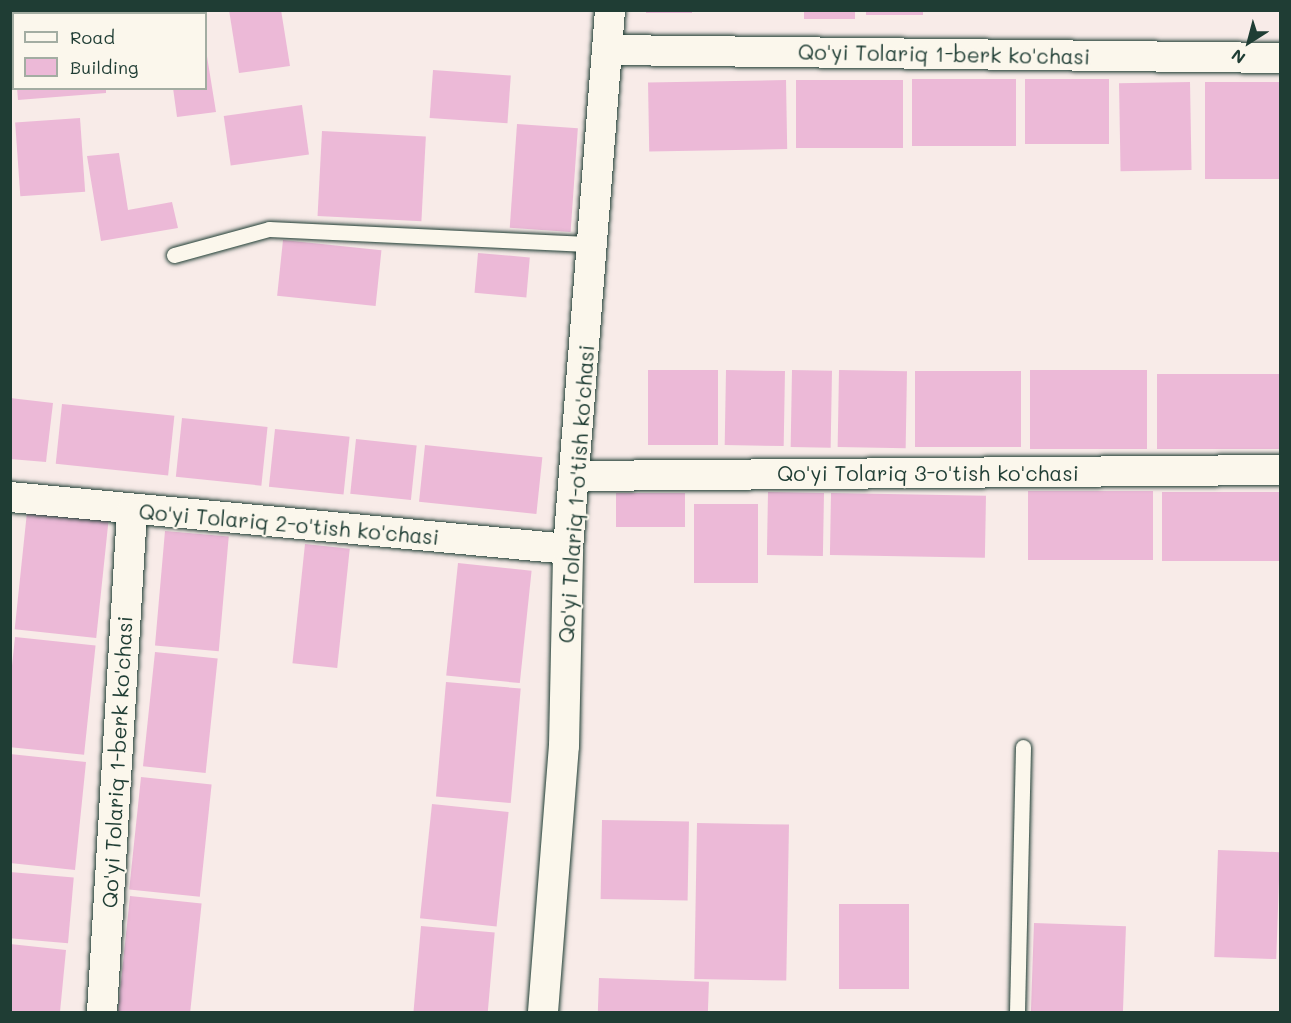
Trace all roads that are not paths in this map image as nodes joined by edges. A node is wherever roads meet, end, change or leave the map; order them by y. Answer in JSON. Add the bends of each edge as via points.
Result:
{"nodes":[{"id":1,"x":610,"y":10,"type":"edge"},
{"id":2,"x":608,"y":50,"type":"junction"},
{"id":3,"x":1281,"y":58,"type":"edge"},
{"id":4,"x":593,"y":244,"type":"junction"},
{"id":5,"x":174,"y":255,"type":"dead end"},
{"id":6,"x":1281,"y":470,"type":"edge"},
{"id":7,"x":576,"y":476,"type":"junction"},
{"id":8,"x":10,"y":497,"type":"edge"},
{"id":9,"x":132,"y":511,"type":"junction"},
{"id":10,"x":568,"y":549,"type":"junction"},
{"id":11,"x":1023,"y":747,"type":"dead end"},
{"id":12,"x":102,"y":1012,"type":"edge"},
{"id":13,"x":543,"y":1012,"type":"edge"},
{"id":14,"x":1017,"y":1012,"type":"edge"}],
"edges":[{"from":1,"to":2,"type":"street","name":"Qo'yi Tolariq 1-o'tish ko'chasi"},
{"from":2,"to":3,"type":"street","name":"Qo'yi Tolariq 1-berk ko'chasi"},
{"from":2,"to":4,"type":"street","name":"Qo'yi Tolariq 1-o'tish ko'chasi"},
{"from":4,"to":5,"type":"lane","via":[[269,229]]},
{"from":4,"to":7,"type":"street","name":"Qo'yi Tolariq 1-o'tish ko'chasi"},
{"from":6,"to":7,"type":"street","name":"Qo'yi Tolariq 3-o'tish ko'chasi"},
{"from":7,"to":10,"type":"street","name":"Qo'yi Tolariq 1-o'tish ko'chasi"},
{"from":8,"to":9,"type":"street","name":"Qo'yi Tolariq 2-o'tish ko'chasi"},
{"from":9,"to":10,"type":"street","name":"Qo'yi Tolariq 2-o'tish ko'chasi"},
{"from":9,"to":12,"type":"street","name":"Qo'yi Tolariq 1-berk ko'chasi"},
{"from":10,"to":13,"type":"street","name":"Qo'yi Tolariq 1-o'tish ko'chasi","via":[[564,746]]},
{"from":11,"to":14,"type":"lane"}]}
